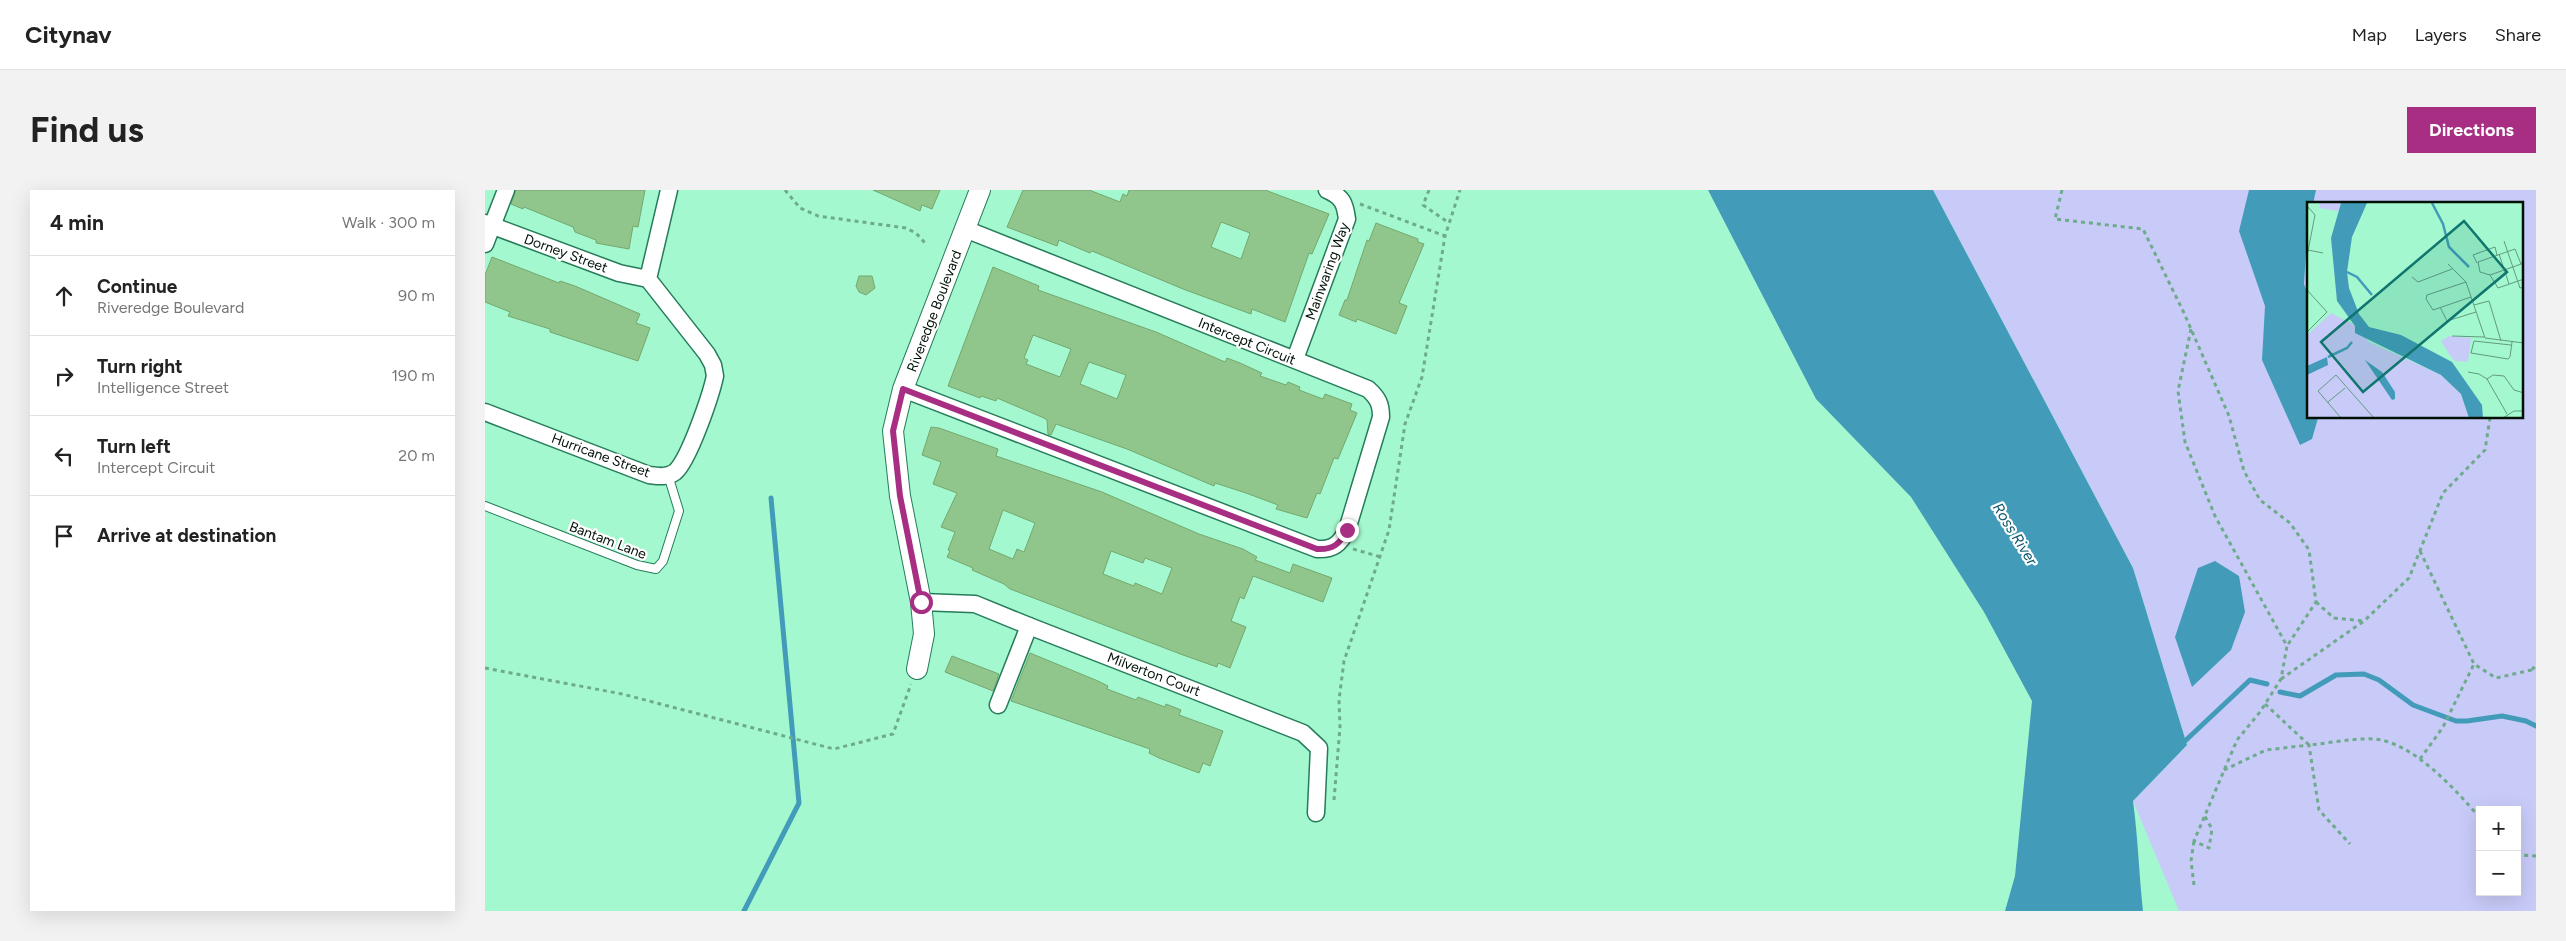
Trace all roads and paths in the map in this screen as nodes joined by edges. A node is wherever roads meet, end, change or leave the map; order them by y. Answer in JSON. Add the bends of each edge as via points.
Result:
{"nodes":[{"id":1,"x":506,"y":190,"type":"edge"},
{"id":2,"x":669,"y":190,"type":"edge"},
{"id":3,"x":785,"y":190,"type":"edge"},
{"id":4,"x":980,"y":190,"type":"edge"},
{"id":5,"x":1327,"y":190,"type":"edge"},
{"id":6,"x":1429,"y":190,"type":"edge"},
{"id":7,"x":1459,"y":190,"type":"edge"},
{"id":8,"x":2062,"y":190,"type":"edge"},
{"id":9,"x":1345,"y":203,"type":"junction"},
{"id":10,"x":1449,"y":223,"type":"junction"},
{"id":11,"x":488,"y":224,"type":"edge"},
{"id":12,"x":965,"y":229,"type":"junction"},
{"id":13,"x":1445,"y":236,"type":"junction"},
{"id":14,"x":925,"y":243,"type":"dead end"},
{"id":15,"x":485,"y":244,"type":"edge"},
{"id":16,"x":648,"y":279,"type":"junction"},
{"id":17,"x":2191,"y":329,"type":"junction"},
{"id":18,"x":1295,"y":359,"type":"junction"},
{"id":19,"x":903,"y":389,"type":"junction"},
{"id":20,"x":485,"y":412,"type":"edge"},
{"id":21,"x":2491,"y":419,"type":"edge"},
{"id":22,"x":668,"y":475,"type":"junction"},
{"id":23,"x":485,"y":506,"type":"edge"},
{"id":24,"x":1338,"y":544,"type":"junction"},
{"id":25,"x":2420,"y":551,"type":"junction"},
{"id":26,"x":1381,"y":557,"type":"junction"},
{"id":27,"x":921,"y":602,"type":"junction"},
{"id":28,"x":2316,"y":602,"type":"junction"},
{"id":29,"x":2364,"y":621,"type":"junction"},
{"id":30,"x":1029,"y":626,"type":"junction"},
{"id":31,"x":2287,"y":646,"type":"junction"},
{"id":32,"x":2475,"y":664,"type":"junction"},
{"id":33,"x":2536,"y":664,"type":"edge"},
{"id":34,"x":485,"y":668,"type":"edge"},
{"id":35,"x":917,"y":669,"type":"joint"},
{"id":36,"x":2531,"y":670,"type":"junction"},
{"id":37,"x":2536,"y":670,"type":"edge"},
{"id":38,"x":2281,"y":679,"type":"junction"},
{"id":39,"x":2265,"y":704,"type":"junction"},
{"id":40,"x":998,"y":705,"type":"dead end"},
{"id":41,"x":2309,"y":745,"type":"junction"},
{"id":42,"x":2420,"y":759,"type":"junction"},
{"id":43,"x":2223,"y":770,"type":"junction"},
{"id":44,"x":1334,"y":804,"type":"dead end"},
{"id":45,"x":1316,"y":813,"type":"dead end"},
{"id":46,"x":2476,"y":813,"type":"edge"},
{"id":47,"x":2205,"y":815,"type":"junction"},
{"id":48,"x":2195,"y":841,"type":"junction"},
{"id":49,"x":2350,"y":844,"type":"dead end"},
{"id":50,"x":2521,"y":855,"type":"edge"},
{"id":51,"x":2536,"y":856,"type":"edge"},
{"id":52,"x":2194,"y":885,"type":"dead end"}],
"edges":[{"from":1,"to":11,"type":"street"},
{"from":2,"to":16,"type":"street"},
{"from":3,"to":14,"type":"path","via":[[800,208],[818,216],[906,228]]},
{"from":4,"to":12,"type":"street","name":"Riveredge Boulevard"},
{"from":5,"to":9,"type":"street","name":"Mainwaring Way","via":[[1338,194]]},
{"from":6,"to":10,"type":"path","via":[[1423,205]]},
{"from":7,"to":10,"type":"path"},
{"from":8,"to":17,"type":"path","via":[[2055,219],[2143,229]]},
{"from":9,"to":13,"type":"path","via":[[1355,202]]},
{"from":9,"to":18,"type":"street","name":"Mainwaring Way","via":[[1347,220]]},
{"from":10,"to":13,"type":"path"},
{"from":11,"to":15,"type":"street"},
{"from":11,"to":16,"type":"street","name":"Dorney Street","via":[[619,273]]},
{"from":12,"to":18,"type":"street","name":"Intercept Circuit"},
{"from":12,"to":19,"type":"street","name":"Riveredge Boulevard"},
{"from":13,"to":26,"type":"path","via":[[1422,377],[1405,424],[1389,530]]},
{"from":16,"to":22,"type":"street","name":"Hurricane Street","via":[[707,354],[715,376],[685,459],[675,472]]},
{"from":17,"to":28,"type":"path","via":[[2229,416],[2245,471],[2260,500],[2290,523],[2309,550]]},
{"from":17,"to":31,"type":"path","via":[[2178,391],[2185,442],[2215,516]]},
{"from":18,"to":24,"type":"street","name":"Intercept Circuit","via":[[1368,389],[1381,407],[1381,417]]},
{"from":19,"to":24,"type":"street","via":[[1317,549],[1327,550]]},
{"from":19,"to":27,"type":"street","name":"Riveredge Boulevard","via":[[893,431],[900,496]]},
{"from":20,"to":22,"type":"street","name":"Hurricane Street","via":[[649,475]]},
{"from":21,"to":25,"type":"path","via":[[2485,450],[2443,493]]},
{"from":22,"to":23,"type":"lane","name":"Bantam Lane","via":[[679,512],[663,561],[656,569]]},
{"from":24,"to":26,"type":"path"},
{"from":25,"to":29,"type":"path","via":[[2409,578]]},
{"from":25,"to":32,"type":"path"},
{"from":26,"to":44,"type":"path","via":[[1344,661]]},
{"from":27,"to":30,"type":"street","name":"Milverton Court","via":[[975,604]]},
{"from":27,"to":35,"type":"street","name":"Riveredge Boulevard","via":[[924,634]]},
{"from":28,"to":29,"type":"path","via":[[2334,618]]},
{"from":28,"to":31,"type":"path"},
{"from":29,"to":38,"type":"path"},
{"from":30,"to":40,"type":"street"},
{"from":30,"to":45,"type":"street","name":"Milverton Court","via":[[1303,732],[1319,748]]},
{"from":31,"to":38,"type":"path"},
{"from":32,"to":36,"type":"path","via":[[2496,678]]},
{"from":32,"to":42,"type":"path","via":[[2443,727]]},
{"from":33,"to":36,"type":"path"},
{"from":34,"to":35,"type":"path","via":[[622,694],[834,749],[893,734]]},
{"from":36,"to":37,"type":"path"},
{"from":38,"to":39,"type":"path"},
{"from":39,"to":41,"type":"path"},
{"from":39,"to":43,"type":"path","via":[[2237,740]]},
{"from":41,"to":42,"type":"path","via":[[2374,739],[2396,744]]},
{"from":41,"to":43,"type":"path","via":[[2266,750]]},
{"from":41,"to":49,"type":"path","via":[[2319,810]]},
{"from":42,"to":46,"type":"path"},
{"from":43,"to":47,"type":"path"},
{"from":47,"to":48,"type":"path"},
{"from":47,"to":48,"type":"path","via":[[2212,829],[2209,848]]},
{"from":48,"to":52,"type":"path","via":[[2191,861]]},
{"from":50,"to":51,"type":"path"}]}
